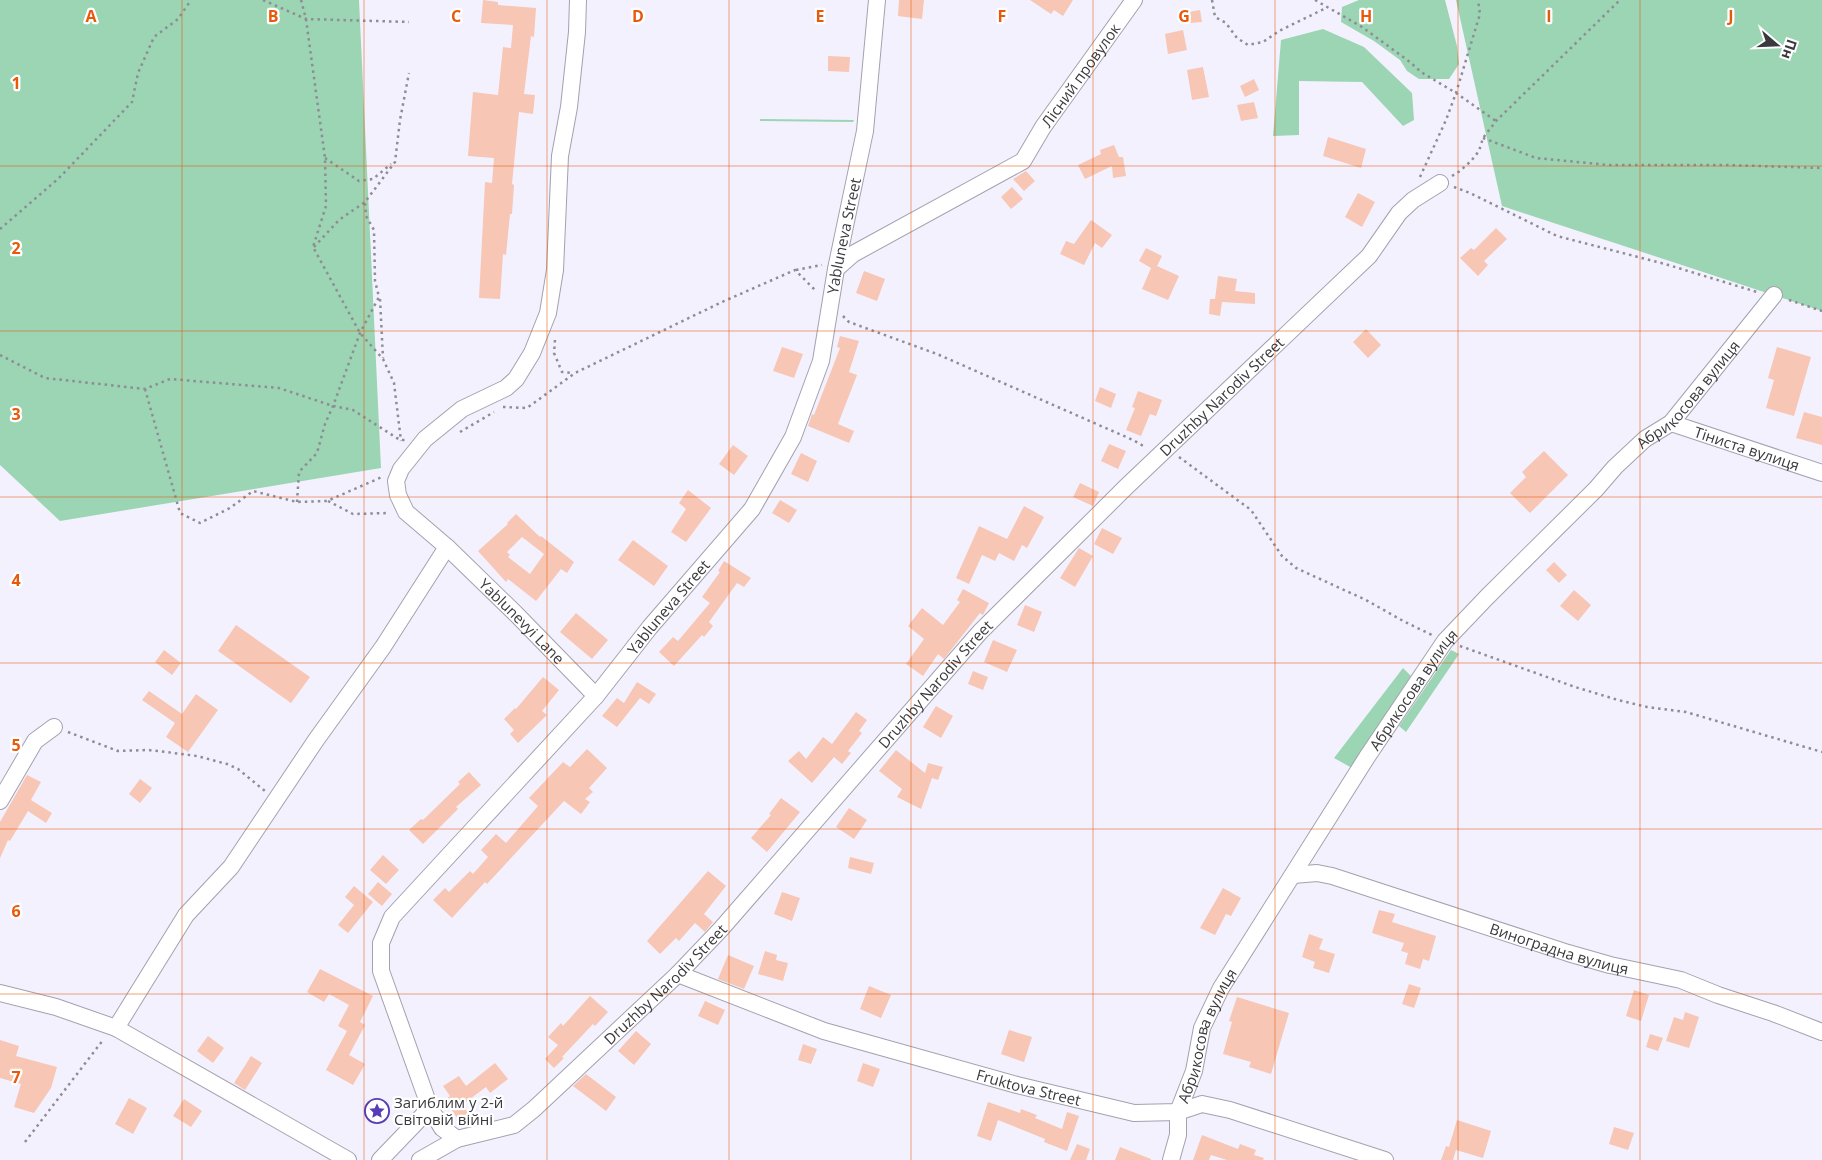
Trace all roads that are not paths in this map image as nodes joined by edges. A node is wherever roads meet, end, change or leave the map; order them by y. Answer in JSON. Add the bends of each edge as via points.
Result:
{"nodes":[{"id":1,"x":578,"y":0,"type":"edge"},
{"id":2,"x":877,"y":0,"type":"edge"},
{"id":3,"x":1134,"y":0,"type":"edge"},
{"id":4,"x":1440,"y":183,"type":"road end"},
{"id":5,"x":837,"y":265,"type":"junction"},
{"id":6,"x":1774,"y":295,"type":"road end"},
{"id":7,"x":1671,"y":423,"type":"junction"},
{"id":8,"x":1822,"y":473,"type":"edge"},
{"id":9,"x":447,"y":547,"type":"junction"},
{"id":10,"x":596,"y":696,"type":"junction"},
{"id":11,"x":54,"y":727,"type":"road end"},
{"id":12,"x":0,"y":801,"type":"edge"},
{"id":13,"x":1293,"y":875,"type":"junction"},
{"id":14,"x":678,"y":974,"type":"junction"},
{"id":15,"x":0,"y":993,"type":"edge"},
{"id":16,"x":116,"y":1028,"type":"junction"},
{"id":17,"x":1822,"y":1032,"type":"edge"},
{"id":18,"x":430,"y":1108,"type":"junction"},
{"id":19,"x":1178,"y":1112,"type":"junction"},
{"id":20,"x":457,"y":1140,"type":"junction"},
{"id":21,"x":348,"y":1160,"type":"edge"},
{"id":22,"x":380,"y":1160,"type":"edge"},
{"id":23,"x":421,"y":1160,"type":"edge"},
{"id":24,"x":1171,"y":1160,"type":"edge"},
{"id":25,"x":1385,"y":1160,"type":"edge"}],
"edges":[{"from":1,"to":9,"type":"street","name":"Yablunevyi Lane","via":[[578,32],[560,156],[555,270],[548,313],[532,353],[516,379],[506,388],[462,409],[425,439],[396,481],[406,512]]},
{"from":2,"to":5,"type":"street","name":"Yabluneva Street","via":[[865,131]]},
{"from":3,"to":5,"type":"street","name":"Лісний провулок","via":[[1043,126],[1023,161]]},
{"from":4,"to":14,"type":"street","name":"Druzhby Narodiv Street","via":[[1399,213],[1370,256],[980,632]]},
{"from":5,"to":10,"type":"street","name":"Yabluneva Street","via":[[821,361],[793,437],[752,510],[650,627]]},
{"from":6,"to":7,"type":"street","name":"Абрикосова вулиця"},
{"from":7,"to":8,"type":"street","name":"Тіниста вулиця"},
{"from":7,"to":13,"type":"street","name":"Абрикосова вулиця","via":[[1645,440],[1615,467],[1445,641],[1367,756]]},
{"from":9,"to":10,"type":"street","name":"Yablunevyi Lane"},
{"from":9,"to":16,"type":"street","via":[[383,647],[231,867],[186,915]]},
{"from":10,"to":18,"type":"street","name":"Yabluneva Street","via":[[392,917],[380,943],[381,971]]},
{"from":11,"to":12,"type":"street","via":[[35,741]]},
{"from":13,"to":17,"type":"street","name":"Виноградна вулиця","via":[[1317,873],[1332,876],[1568,953],[1681,980]]},
{"from":13,"to":19,"type":"street","name":"Абрикосова вулиця","via":[[1220,988],[1202,1028],[1194,1071]]},
{"from":14,"to":19,"type":"street","name":"Fruktova Street","via":[[824,1031],[999,1080],[1134,1113]]},
{"from":14,"to":20,"type":"street","name":"Druzhby Narodiv Street","via":[[514,1125]]},
{"from":15,"to":16,"type":"street","via":[[56,1006]]},
{"from":16,"to":21,"type":"street"},
{"from":18,"to":20,"type":"street","name":"Yabluneva Street","via":[[442,1128]]},
{"from":18,"to":22,"type":"street"},
{"from":19,"to":24,"type":"street","name":"Абрикосова вулиця","via":[[1178,1135]]},
{"from":19,"to":25,"type":"street","name":"Fruktova Street","via":[[1202,1104],[1230,1110]]},
{"from":20,"to":23,"type":"street","name":"Druzhby Narodiv Street"}]}
